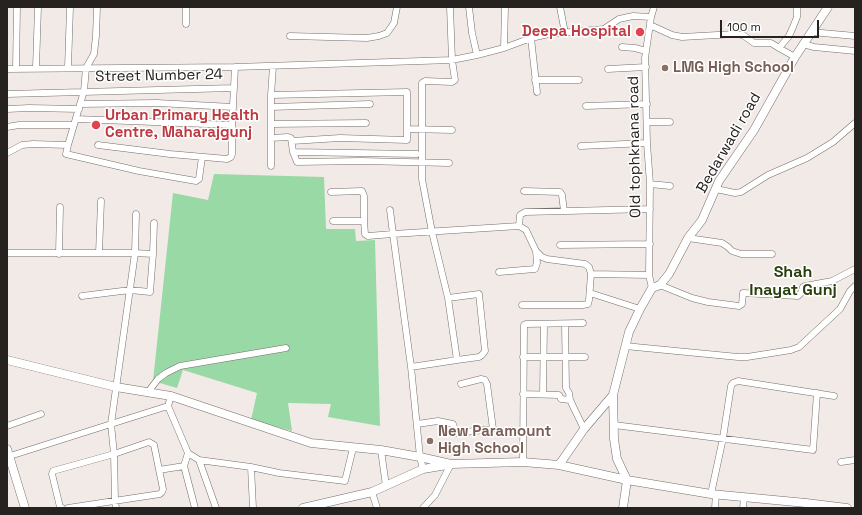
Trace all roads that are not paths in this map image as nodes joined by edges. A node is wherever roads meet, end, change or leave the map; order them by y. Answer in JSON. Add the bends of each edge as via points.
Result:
{"nodes":[{"id":1,"x":17,"y":7,"type":"edge"},
{"id":2,"x":38,"y":7,"type":"edge"},
{"id":3,"x":70,"y":7,"type":"edge"},
{"id":4,"x":97,"y":7,"type":"edge"},
{"id":5,"x":186,"y":7,"type":"edge"},
{"id":6,"x":397,"y":7,"type":"edge"},
{"id":7,"x":450,"y":7,"type":"edge"},
{"id":8,"x":469,"y":7,"type":"edge"},
{"id":9,"x":505,"y":7,"type":"edge"},
{"id":10,"x":560,"y":7,"type":"edge"},
{"id":11,"x":654,"y":7,"type":"edge"},
{"id":12,"x":797,"y":7,"type":"edge"},
{"id":13,"x":828,"y":7,"type":"edge"},
{"id":14,"x":651,"y":17,"type":"junction"},
{"id":15,"x":186,"y":24,"type":"dead end"},
{"id":16,"x":650,"y":25,"type":"junction"},
{"id":17,"x":811,"y":32,"type":"junction"},
{"id":18,"x":565,"y":34,"type":"junction"},
{"id":19,"x":290,"y":36,"type":"dead end"},
{"id":20,"x":855,"y":36,"type":"edge"},
{"id":21,"x":531,"y":38,"type":"junction"},
{"id":22,"x":803,"y":44,"type":"junction"},
{"id":23,"x":622,"y":47,"type":"dead end"},
{"id":24,"x":504,"y":48,"type":"junction"},
{"id":25,"x":779,"y":48,"type":"junction"},
{"id":26,"x":646,"y":51,"type":"junction"},
{"id":27,"x":855,"y":51,"type":"edge"},
{"id":28,"x":477,"y":55,"type":"junction"},
{"id":29,"x":794,"y":57,"type":"junction"},
{"id":30,"x":452,"y":60,"type":"junction"},
{"id":31,"x":273,"y":66,"type":"junction"},
{"id":32,"x":235,"y":67,"type":"junction"},
{"id":33,"x":646,"y":67,"type":"junction"},
{"id":34,"x":16,"y":68,"type":"junction"},
{"id":35,"x":36,"y":68,"type":"junction"},
{"id":36,"x":68,"y":68,"type":"junction"},
{"id":37,"x":86,"y":68,"type":"junction"},
{"id":38,"x":7,"y":69,"type":"edge"},
{"id":39,"x":608,"y":69,"type":"dead end"},
{"id":40,"x":535,"y":80,"type":"junction"},
{"id":41,"x":579,"y":80,"type":"dead end"},
{"id":42,"x":234,"y":88,"type":"junction"},
{"id":43,"x":84,"y":91,"type":"junction"},
{"id":44,"x":536,"y":92,"type":"dead end"},
{"id":45,"x":7,"y":94,"type":"edge"},
{"id":46,"x":271,"y":95,"type":"junction"},
{"id":47,"x":370,"y":104,"type":"dead end"},
{"id":48,"x":647,"y":104,"type":"junction"},
{"id":49,"x":586,"y":106,"type":"dead end"},
{"id":50,"x":80,"y":107,"type":"junction"},
{"id":51,"x":233,"y":107,"type":"junction"},
{"id":52,"x":271,"y":107,"type":"junction"},
{"id":53,"x":7,"y":109,"type":"edge"},
{"id":54,"x":76,"y":119,"type":"junction"},
{"id":55,"x":647,"y":122,"type":"junction"},
{"id":56,"x":670,"y":122,"type":"dead end"},
{"id":57,"x":366,"y":123,"type":"dead end"},
{"id":58,"x":855,"y":123,"type":"edge"},
{"id":59,"x":271,"y":124,"type":"junction"},
{"id":60,"x":73,"y":125,"type":"junction"},
{"id":61,"x":232,"y":125,"type":"junction"},
{"id":62,"x":7,"y":127,"type":"edge"},
{"id":63,"x":407,"y":129,"type":"junction"},
{"id":64,"x":422,"y":130,"type":"junction"},
{"id":65,"x":452,"y":130,"type":"dead end"},
{"id":66,"x":271,"y":138,"type":"junction"},
{"id":67,"x":292,"y":141,"type":"junction"},
{"id":68,"x":647,"y":143,"type":"junction"},
{"id":69,"x":68,"y":144,"type":"junction"},
{"id":70,"x":98,"y":145,"type":"dead end"},
{"id":71,"x":581,"y":146,"type":"dead end"},
{"id":72,"x":293,"y":152,"type":"junction"},
{"id":73,"x":7,"y":153,"type":"edge"},
{"id":74,"x":417,"y":154,"type":"dead end"},
{"id":75,"x":202,"y":157,"type":"junction"},
{"id":76,"x":422,"y":163,"type":"junction"},
{"id":77,"x":449,"y":163,"type":"dead end"},
{"id":78,"x":271,"y":166,"type":"dead end"},
{"id":79,"x":650,"y":184,"type":"junction"},
{"id":80,"x":670,"y":186,"type":"dead end"},
{"id":81,"x":716,"y":190,"type":"junction"},
{"id":82,"x":524,"y":191,"type":"dead end"},
{"id":83,"x":331,"y":192,"type":"dead end"},
{"id":84,"x":100,"y":201,"type":"dead end"},
{"id":85,"x":60,"y":207,"type":"dead end"},
{"id":86,"x":650,"y":209,"type":"junction"},
{"id":87,"x":390,"y":210,"type":"dead end"},
{"id":88,"x":564,"y":211,"type":"junction"},
{"id":89,"x":136,"y":214,"type":"dead end"},
{"id":90,"x":333,"y":221,"type":"dead end"},
{"id":91,"x":364,"y":221,"type":"junction"},
{"id":92,"x":154,"y":223,"type":"dead end"},
{"id":93,"x":519,"y":226,"type":"junction"},
{"id":94,"x":432,"y":232,"type":"junction"},
{"id":95,"x":393,"y":234,"type":"junction"},
{"id":96,"x":688,"y":238,"type":"junction"},
{"id":97,"x":560,"y":244,"type":"dead end"},
{"id":98,"x":650,"y":244,"type":"junction"},
{"id":99,"x":536,"y":251,"type":"junction"},
{"id":100,"x":7,"y":253,"type":"edge"},
{"id":101,"x":100,"y":253,"type":"junction"},
{"id":102,"x":135,"y":253,"type":"junction"},
{"id":103,"x":59,"y":254,"type":"junction"},
{"id":104,"x":153,"y":254,"type":"junction"},
{"id":105,"x":772,"y":254,"type":"dead end"},
{"id":106,"x":855,"y":270,"type":"edge"},
{"id":107,"x":499,"y":272,"type":"dead end"},
{"id":108,"x":591,"y":274,"type":"junction"},
{"id":109,"x":649,"y":275,"type":"junction"},
{"id":110,"x":660,"y":284,"type":"junction"},
{"id":111,"x":855,"y":286,"type":"edge"},
{"id":112,"x":652,"y":288,"type":"junction"},
{"id":113,"x":130,"y":290,"type":"junction"},
{"id":114,"x":590,"y":293,"type":"junction"},
{"id":115,"x":82,"y":296,"type":"dead end"},
{"id":116,"x":448,"y":298,"type":"junction"},
{"id":117,"x":522,"y":305,"type":"dead end"},
{"id":118,"x":640,"y":309,"type":"junction"},
{"id":119,"x":582,"y":323,"type":"dead end"},
{"id":120,"x":544,"y":324,"type":"junction"},
{"id":121,"x":565,"y":324,"type":"junction"},
{"id":122,"x":625,"y":346,"type":"junction"},
{"id":123,"x":286,"y":348,"type":"dead end"},
{"id":124,"x":523,"y":357,"type":"junction"},
{"id":125,"x":544,"y":357,"type":"junction"},
{"id":126,"x":565,"y":357,"type":"junction"},
{"id":127,"x":585,"y":357,"type":"dead end"},
{"id":128,"x":7,"y":360,"type":"edge"},
{"id":129,"x":457,"y":360,"type":"junction"},
{"id":130,"x":410,"y":367,"type":"junction"},
{"id":131,"x":461,"y":384,"type":"dead end"},
{"id":132,"x":116,"y":387,"type":"junction"},
{"id":133,"x":148,"y":392,"type":"junction"},
{"id":134,"x":817,"y":393,"type":"junction"},
{"id":135,"x":523,"y":394,"type":"junction"},
{"id":136,"x":543,"y":394,"type":"junction"},
{"id":137,"x":613,"y":395,"type":"junction"},
{"id":138,"x":172,"y":396,"type":"junction"},
{"id":139,"x":834,"y":396,"type":"dead end"},
{"id":140,"x":570,"y":400,"type":"junction"},
{"id":141,"x":168,"y":406,"type":"junction"},
{"id":142,"x":41,"y":414,"type":"dead end"},
{"id":143,"x":111,"y":424,"type":"junction"},
{"id":144,"x":417,"y":424,"type":"junction"},
{"id":145,"x":614,"y":425,"type":"junction"},
{"id":146,"x":7,"y":426,"type":"edge"},
{"id":147,"x":584,"y":429,"type":"junction"},
{"id":148,"x":723,"y":438,"type":"junction"},
{"id":149,"x":353,"y":448,"type":"junction"},
{"id":150,"x":381,"y":450,"type":"junction"},
{"id":151,"x":188,"y":453,"type":"junction"},
{"id":152,"x":114,"y":454,"type":"junction"},
{"id":153,"x":8,"y":455,"type":"edge"},
{"id":154,"x":420,"y":457,"type":"junction"},
{"id":155,"x":199,"y":460,"type":"junction"},
{"id":156,"x":855,"y":460,"type":"edge"},
{"id":157,"x":523,"y":462,"type":"junction"},
{"id":158,"x":840,"y":462,"type":"dead end"},
{"id":159,"x":451,"y":464,"type":"junction"},
{"id":160,"x":559,"y":465,"type":"junction"},
{"id":161,"x":184,"y":466,"type":"junction"},
{"id":162,"x":251,"y":467,"type":"junction"},
{"id":163,"x":423,"y":469,"type":"junction"},
{"id":164,"x":159,"y":470,"type":"junction"},
{"id":165,"x":627,"y":480,"type":"junction"},
{"id":166,"x":386,"y":486,"type":"junction"},
{"id":167,"x":372,"y":492,"type":"junction"},
{"id":168,"x":713,"y":494,"type":"junction"},
{"id":169,"x":744,"y":496,"type":"junction"},
{"id":170,"x":115,"y":500,"type":"junction"},
{"id":171,"x":806,"y":505,"type":"edge"},
{"id":172,"x":25,"y":508,"type":"edge"},
{"id":173,"x":62,"y":508,"type":"edge"},
{"id":174,"x":68,"y":508,"type":"edge"},
{"id":175,"x":116,"y":508,"type":"edge"},
{"id":176,"x":195,"y":508,"type":"edge"},
{"id":177,"x":216,"y":508,"type":"edge"},
{"id":178,"x":253,"y":508,"type":"edge"},
{"id":179,"x":305,"y":508,"type":"edge"},
{"id":180,"x":377,"y":508,"type":"edge"},
{"id":181,"x":423,"y":508,"type":"edge"},
{"id":182,"x":623,"y":508,"type":"edge"},
{"id":183,"x":715,"y":508,"type":"edge"},
{"id":184,"x":743,"y":508,"type":"edge"},
{"id":185,"x":847,"y":508,"type":"edge"}],
"edges":[{"from":1,"to":34,"type":"street"},
{"from":2,"to":35,"type":"street"},
{"from":3,"to":36,"type":"street"},
{"from":4,"to":37,"type":"street","via":[[94,54]]},
{"from":5,"to":15,"type":"street"},
{"from":6,"to":19,"type":"street","via":[[394,23],[387,33],[378,36]]},
{"from":7,"to":30,"type":"street"},
{"from":8,"to":28,"type":"street"},
{"from":9,"to":24,"type":"street"},
{"from":10,"to":18,"type":"street"},
{"from":11,"to":14,"type":"street","name":"Old tophknana road"},
{"from":12,"to":25,"type":"street","via":[[793,28]]},
{"from":13,"to":17,"type":"street","name":"Bedarwadi road"},
{"from":14,"to":16,"type":"street","name":"Old tophknana road"},
{"from":14,"to":18,"type":"street","via":[[633,16],[619,19],[604,29]]},
{"from":16,"to":25,"type":"street","via":[[682,37],[743,35],[754,43],[771,43]]},
{"from":16,"to":26,"type":"street","name":"Old tophknana road"},
{"from":17,"to":20,"type":"street"},
{"from":17,"to":22,"type":"street","name":"Bedarwadi road"},
{"from":18,"to":21,"type":"street"},
{"from":21,"to":24,"type":"street"},
{"from":21,"to":40,"type":"street"},
{"from":22,"to":27,"type":"street"},
{"from":22,"to":29,"type":"street","name":"Bedarwadi road"},
{"from":23,"to":26,"type":"street"},
{"from":24,"to":28,"type":"street"},
{"from":25,"to":29,"type":"street"},
{"from":26,"to":33,"type":"street","name":"Old tophknana road"},
{"from":28,"to":30,"type":"street"},
{"from":29,"to":81,"type":"street","name":"Bedarwadi road","via":[[754,130],[719,181]]},
{"from":30,"to":31,"type":"street"},
{"from":30,"to":64,"type":"street","via":[[455,81],[422,83]]},
{"from":31,"to":32,"type":"street"},
{"from":31,"to":46,"type":"street"},
{"from":32,"to":37,"type":"street"},
{"from":32,"to":42,"type":"street"},
{"from":33,"to":39,"type":"street"},
{"from":33,"to":48,"type":"street","name":"Old tophknana road"},
{"from":34,"to":35,"type":"street"},
{"from":34,"to":38,"type":"street"},
{"from":35,"to":36,"type":"street"},
{"from":36,"to":37,"type":"street"},
{"from":37,"to":43,"type":"street"},
{"from":40,"to":41,"type":"street"},
{"from":40,"to":44,"type":"street"},
{"from":42,"to":43,"type":"street","name":"Street Number 24"},
{"from":42,"to":51,"type":"street"},
{"from":43,"to":45,"type":"street","name":"Street Number 24"},
{"from":43,"to":50,"type":"street"},
{"from":46,"to":52,"type":"street"},
{"from":46,"to":63,"type":"street","via":[[407,92]]},
{"from":47,"to":52,"type":"street"},
{"from":48,"to":49,"type":"street"},
{"from":48,"to":55,"type":"street","name":"Old tophknana road"},
{"from":50,"to":51,"type":"street","via":[[157,104]]},
{"from":50,"to":53,"type":"street"},
{"from":50,"to":54,"type":"street"},
{"from":51,"to":61,"type":"street"},
{"from":52,"to":59,"type":"street"},
{"from":54,"to":60,"type":"street"},
{"from":54,"to":61,"type":"street"},
{"from":55,"to":56,"type":"street"},
{"from":55,"to":68,"type":"street","name":"Old tophknana road"},
{"from":57,"to":59,"type":"street"},
{"from":58,"to":81,"type":"street","via":[[834,142],[807,158],[768,175],[747,189],[735,193]]},
{"from":59,"to":66,"type":"street"},
{"from":60,"to":62,"type":"street"},
{"from":60,"to":69,"type":"street"},
{"from":61,"to":75,"type":"street","via":[[231,157]]},
{"from":63,"to":64,"type":"street"},
{"from":63,"to":67,"type":"street","via":[[407,140],[340,138]]},
{"from":64,"to":65,"type":"street"},
{"from":64,"to":76,"type":"street"},
{"from":66,"to":67,"type":"street","via":[[288,137]]},
{"from":66,"to":78,"type":"street"},
{"from":67,"to":72,"type":"street"},
{"from":68,"to":71,"type":"street"},
{"from":68,"to":79,"type":"street","name":"Old tophknana road"},
{"from":69,"to":73,"type":"street","via":[[22,145]]},
{"from":69,"to":75,"type":"street","via":[[66,154],[196,181],[199,179]]},
{"from":70,"to":75,"type":"street"},
{"from":72,"to":74,"type":"street"},
{"from":72,"to":76,"type":"street","via":[[297,162]]},
{"from":76,"to":77,"type":"street"},
{"from":76,"to":94,"type":"street","via":[[422,179]]},
{"from":79,"to":80,"type":"street"},
{"from":79,"to":86,"type":"street","name":"Old tophknana road"},
{"from":81,"to":96,"type":"street","name":"Bedarwadi road","via":[[702,220]]},
{"from":82,"to":88,"type":"street","via":[[560,192]]},
{"from":83,"to":91,"type":"street","via":[[362,191]]},
{"from":84,"to":101,"type":"street"},
{"from":85,"to":103,"type":"street"},
{"from":86,"to":88,"type":"street"},
{"from":86,"to":98,"type":"street","name":"Old tophknana road"},
{"from":87,"to":95,"type":"street"},
{"from":88,"to":93,"type":"street","via":[[523,212],[520,215]]},
{"from":89,"to":102,"type":"street"},
{"from":90,"to":91,"type":"street"},
{"from":91,"to":95,"type":"street","via":[[365,234],[368,236]]},
{"from":92,"to":104,"type":"street"},
{"from":93,"to":94,"type":"street"},
{"from":93,"to":99,"type":"street","via":[[526,230]]},
{"from":94,"to":95,"type":"street"},
{"from":94,"to":116,"type":"street"},
{"from":95,"to":130,"type":"street"},
{"from":96,"to":105,"type":"street","via":[[722,243],[741,254]]},
{"from":96,"to":110,"type":"street","name":"Bedarwadi road","via":[[669,274]]},
{"from":97,"to":98,"type":"street"},
{"from":98,"to":109,"type":"street","name":"Old tophknana road"},
{"from":99,"to":107,"type":"street","via":[[535,269]]},
{"from":99,"to":108,"type":"street","via":[[547,259],[585,264]]},
{"from":100,"to":103,"type":"street"},
{"from":101,"to":102,"type":"street"},
{"from":101,"to":103,"type":"street"},
{"from":102,"to":104,"type":"street"},
{"from":102,"to":113,"type":"street"},
{"from":104,"to":113,"type":"street","via":[[150,292]]},
{"from":106,"to":110,"type":"street","via":[[832,281],[805,286],[798,296],[743,293],[742,304],[739,306],[692,298]]},
{"from":108,"to":109,"type":"street"},
{"from":108,"to":114,"type":"street"},
{"from":109,"to":112,"type":"street","name":"Old tophknana road"},
{"from":110,"to":112,"type":"street","name":"Bedarwadi road"},
{"from":111,"to":122,"type":"street","via":[[840,309],[798,347],[791,350],[738,357]]},
{"from":112,"to":118,"type":"street"},
{"from":113,"to":115,"type":"street"},
{"from":113,"to":132,"type":"street"},
{"from":114,"to":117,"type":"street","via":[[588,304],[583,305]]},
{"from":114,"to":118,"type":"street"},
{"from":116,"to":129,"type":"street"},
{"from":116,"to":129,"type":"street","via":[[479,294],[484,351],[482,355]]},
{"from":118,"to":122,"type":"street"},
{"from":119,"to":121,"type":"street"},
{"from":120,"to":121,"type":"street"},
{"from":120,"to":124,"type":"street","via":[[524,325]]},
{"from":120,"to":125,"type":"street"},
{"from":121,"to":126,"type":"street"},
{"from":122,"to":137,"type":"street"},
{"from":123,"to":133,"type":"street","via":[[180,366],[158,379]]},
{"from":124,"to":125,"type":"street"},
{"from":124,"to":135,"type":"street"},
{"from":125,"to":126,"type":"street"},
{"from":125,"to":136,"type":"street"},
{"from":126,"to":127,"type":"street"},
{"from":126,"to":140,"type":"street","via":[[566,388]]},
{"from":128,"to":132,"type":"street"},
{"from":129,"to":130,"type":"street"},
{"from":130,"to":144,"type":"street"},
{"from":131,"to":144,"type":"street","via":[[485,380],[493,429],[456,433],[453,424],[438,421]]},
{"from":132,"to":133,"type":"street"},
{"from":132,"to":143,"type":"street"},
{"from":133,"to":138,"type":"street"},
{"from":134,"to":139,"type":"street"},
{"from":134,"to":148,"type":"street","via":[[738,381],[733,383]]},
{"from":134,"to":148,"type":"street","via":[[813,450]]},
{"from":135,"to":136,"type":"street"},
{"from":135,"to":157,"type":"street"},
{"from":136,"to":140,"type":"street","via":[[559,395],[561,399]]},
{"from":137,"to":145,"type":"street"},
{"from":137,"to":147,"type":"street"},
{"from":138,"to":141,"type":"street"},
{"from":138,"to":149,"type":"street","via":[[311,442]]},
{"from":140,"to":147,"type":"street"},
{"from":141,"to":143,"type":"street"},
{"from":141,"to":151,"type":"street"},
{"from":142,"to":146,"type":"street"},
{"from":143,"to":152,"type":"street"},
{"from":143,"to":153,"type":"street"},
{"from":144,"to":154,"type":"street"},
{"from":145,"to":148,"type":"street"},
{"from":145,"to":165,"type":"street","via":[[617,459]]},
{"from":147,"to":160,"type":"street"},
{"from":148,"to":168,"type":"street"},
{"from":149,"to":150,"type":"street"},
{"from":149,"to":162,"type":"street","via":[[345,480],[279,473]]},
{"from":150,"to":154,"type":"street"},
{"from":150,"to":166,"type":"street"},
{"from":151,"to":155,"type":"street"},
{"from":151,"to":161,"type":"street"},
{"from":152,"to":164,"type":"street","via":[[152,442]]},
{"from":152,"to":170,"type":"street"},
{"from":152,"to":173,"type":"street","via":[[53,471]]},
{"from":153,"to":172,"type":"street"},
{"from":154,"to":159,"type":"street"},
{"from":154,"to":163,"type":"street"},
{"from":155,"to":162,"type":"street"},
{"from":155,"to":177,"type":"street"},
{"from":156,"to":158,"type":"street"},
{"from":157,"to":159,"type":"street"},
{"from":157,"to":160,"type":"street"},
{"from":159,"to":163,"type":"street"},
{"from":159,"to":181,"type":"street","via":[[435,496]]},
{"from":160,"to":165,"type":"street"},
{"from":161,"to":164,"type":"street"},
{"from":161,"to":176,"type":"street"},
{"from":162,"to":178,"type":"street"},
{"from":163,"to":166,"type":"street"},
{"from":164,"to":170,"type":"street","via":[[163,489],[160,494]]},
{"from":165,"to":168,"type":"street"},
{"from":165,"to":182,"type":"street"},
{"from":166,"to":167,"type":"street"},
{"from":167,"to":179,"type":"street"},
{"from":167,"to":180,"type":"street"},
{"from":168,"to":169,"type":"street"},
{"from":168,"to":183,"type":"street"},
{"from":169,"to":171,"type":"street"},
{"from":169,"to":184,"type":"street"},
{"from":170,"to":174,"type":"street"},
{"from":170,"to":175,"type":"street"},
{"from":171,"to":185,"type":"street"}]}
